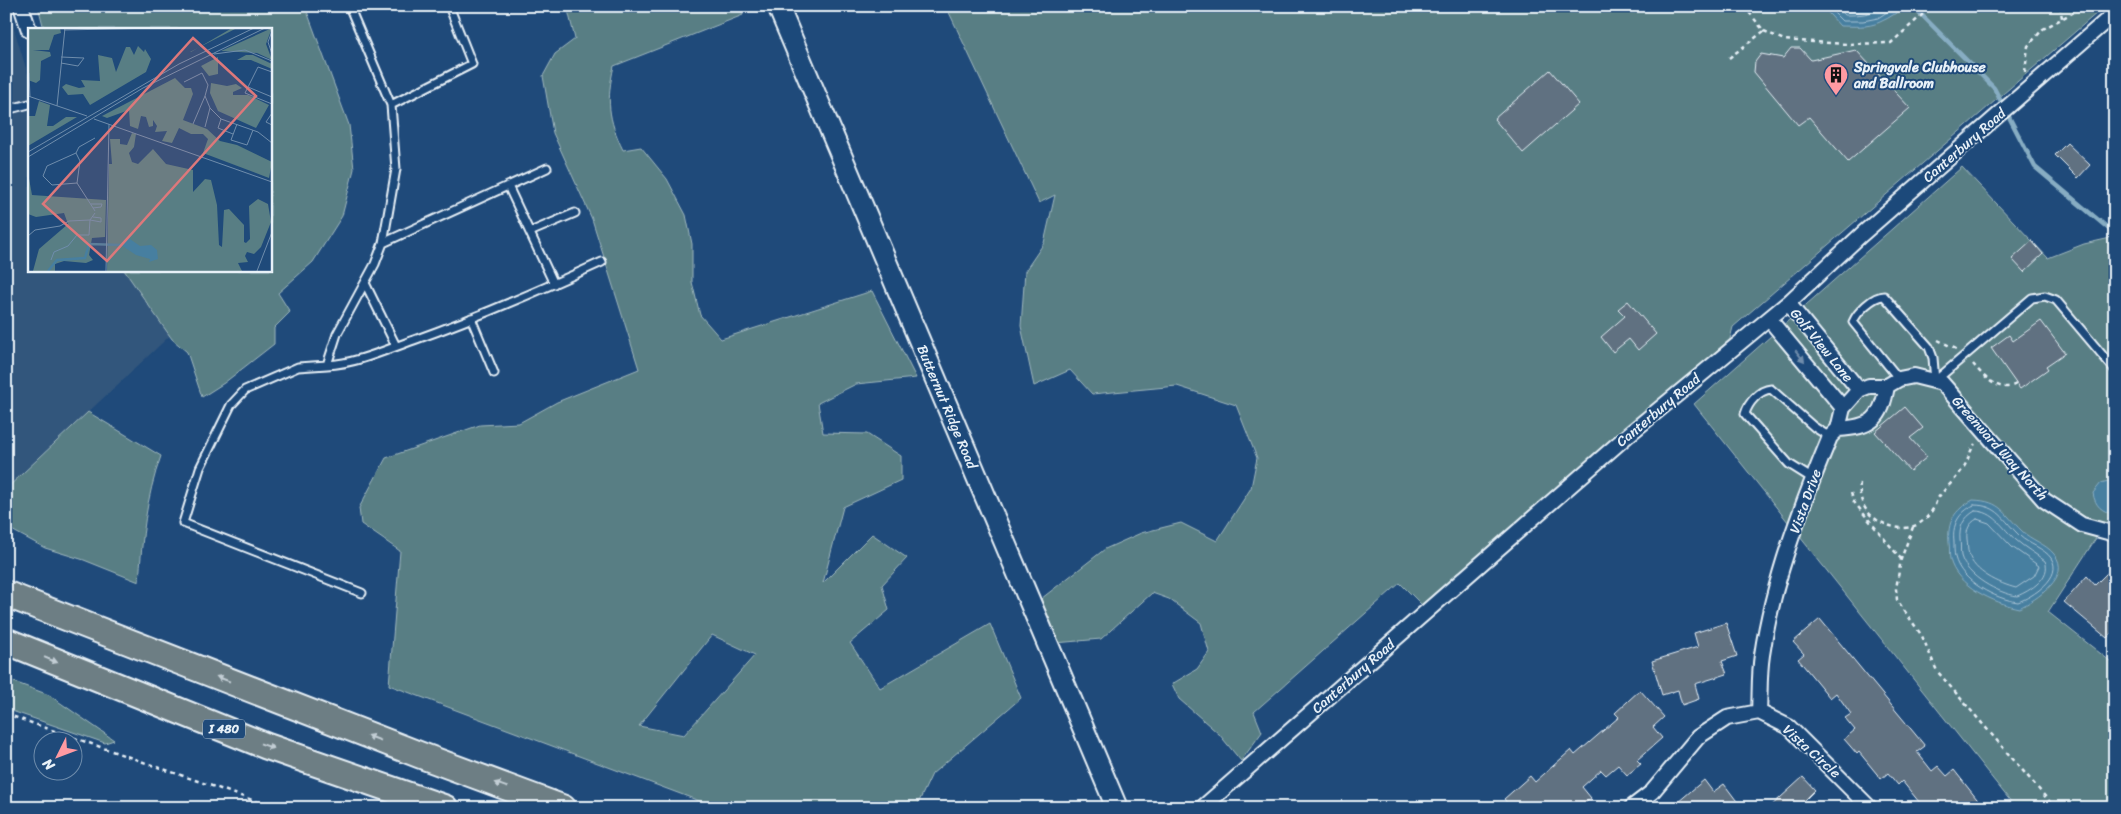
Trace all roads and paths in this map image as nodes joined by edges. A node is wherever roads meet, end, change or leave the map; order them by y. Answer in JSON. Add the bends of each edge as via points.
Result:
{"nodes":[{"id":1,"x":21,"y":6,"type":"edge"},
{"id":2,"x":349,"y":6,"type":"edge"},
{"id":3,"x":449,"y":6,"type":"edge"},
{"id":4,"x":778,"y":6,"type":"edge"},
{"id":5,"x":1095,"y":6,"type":"edge"},
{"id":6,"x":1117,"y":6,"type":"edge"},
{"id":7,"x":1744,"y":6,"type":"edge"},
{"id":8,"x":1932,"y":6,"type":"edge"},
{"id":9,"x":2060,"y":6,"type":"edge"},
{"id":10,"x":2085,"y":6,"type":"edge"},
{"id":11,"x":2115,"y":13,"type":"edge"},
{"id":12,"x":2062,"y":18,"type":"junction"},
{"id":13,"x":28,"y":28,"type":"edge"},
{"id":14,"x":1764,"y":31,"type":"junction"},
{"id":15,"x":1730,"y":58,"type":"dead end"},
{"id":16,"x":2025,"y":74,"type":"dead end"},
{"id":17,"x":28,"y":104,"type":"edge"},
{"id":18,"x":391,"y":105,"type":"junction"},
{"id":19,"x":6,"y":110,"type":"edge"},
{"id":20,"x":547,"y":168,"type":"dead end"},
{"id":21,"x":508,"y":186,"type":"junction"},
{"id":22,"x":575,"y":213,"type":"dead end"},
{"id":23,"x":530,"y":232,"type":"junction"},
{"id":24,"x":383,"y":243,"type":"junction"},
{"id":25,"x":602,"y":262,"type":"dead end"},
{"id":26,"x":365,"y":283,"type":"junction"},
{"id":27,"x":554,"y":284,"type":"junction"},
{"id":28,"x":1788,"y":303,"type":"junction"},
{"id":29,"x":471,"y":318,"type":"junction"},
{"id":30,"x":1769,"y":318,"type":"junction"},
{"id":31,"x":1940,"y":340,"type":"dead end"},
{"id":32,"x":396,"y":346,"type":"junction"},
{"id":33,"x":1961,"y":352,"type":"dead end"},
{"id":34,"x":1970,"y":361,"type":"dead end"},
{"id":35,"x":327,"y":365,"type":"junction"},
{"id":36,"x":2115,"y":370,"type":"edge"},
{"id":37,"x":494,"y":373,"type":"dead end"},
{"id":38,"x":1899,"y":379,"type":"junction"},
{"id":39,"x":1938,"y":382,"type":"junction"},
{"id":40,"x":2016,"y":384,"type":"dead end"},
{"id":41,"x":1887,"y":386,"type":"junction"},
{"id":42,"x":1859,"y":390,"type":"junction"},
{"id":43,"x":1843,"y":408,"type":"junction"},
{"id":44,"x":1834,"y":433,"type":"junction"},
{"id":45,"x":1978,"y":441,"type":"dead end"},
{"id":46,"x":1813,"y":479,"type":"junction"},
{"id":47,"x":1860,"y":483,"type":"dead end"},
{"id":48,"x":1851,"y":493,"type":"dead end"},
{"id":49,"x":1913,"y":527,"type":"junction"},
{"id":50,"x":2115,"y":534,"type":"edge"},
{"id":51,"x":1901,"y":559,"type":"junction"},
{"id":52,"x":6,"y":580,"type":"edge"},
{"id":53,"x":362,"y":593,"type":"dead end"},
{"id":54,"x":6,"y":594,"type":"edge"},
{"id":55,"x":62,"y":616,"type":"junction"},
{"id":56,"x":6,"y":641,"type":"edge"},
{"id":57,"x":1759,"y":712,"type":"junction"},
{"id":58,"x":6,"y":714,"type":"edge"},
{"id":59,"x":275,"y":808,"type":"edge"},
{"id":60,"x":445,"y":808,"type":"edge"},
{"id":61,"x":563,"y":808,"type":"edge"},
{"id":62,"x":1116,"y":808,"type":"edge"},
{"id":63,"x":1202,"y":808,"type":"edge"},
{"id":64,"x":1631,"y":808,"type":"edge"},
{"id":65,"x":1870,"y":808,"type":"edge"},
{"id":66,"x":2056,"y":808,"type":"edge"}],
"edges":[{"from":1,"to":13,"type":"street"},
{"from":2,"to":18,"type":"lane"},
{"from":3,"to":18,"type":"lane","via":[[472,64]]},
{"from":4,"to":62,"type":"street","name":"Butternut Ridge Road"},
{"from":5,"to":6,"type":"path","via":[[1108,12]]},
{"from":7,"to":14,"type":"path"},
{"from":8,"to":14,"type":"path","via":[[1892,42],[1847,44],[1784,40]]},
{"from":9,"to":12,"type":"path"},
{"from":10,"to":12,"type":"path"},
{"from":11,"to":28,"type":"street","name":"Canterbury Road"},
{"from":12,"to":16,"type":"path","via":[[2043,29],[2028,46]]},
{"from":14,"to":15,"type":"path"},
{"from":17,"to":19,"type":"lane"},
{"from":18,"to":24,"type":"lane","via":[[396,169]]},
{"from":20,"to":21,"type":"lane"},
{"from":21,"to":23,"type":"lane"},
{"from":21,"to":24,"type":"lane"},
{"from":22,"to":23,"type":"lane"},
{"from":23,"to":27,"type":"lane"},
{"from":24,"to":26,"type":"lane"},
{"from":25,"to":27,"type":"lane"},
{"from":26,"to":32,"type":"lane"},
{"from":26,"to":35,"type":"lane","via":[[337,334]]},
{"from":27,"to":29,"type":"lane"},
{"from":28,"to":30,"type":"street","name":"Canterbury Road"},
{"from":28,"to":42,"type":"street","name":"Golf View Lane"},
{"from":29,"to":32,"type":"lane"},
{"from":29,"to":37,"type":"lane"},
{"from":30,"to":43,"type":"street","one_way":true},
{"from":30,"to":63,"type":"street","name":"Canterbury Road","via":[[1621,441]]},
{"from":31,"to":33,"type":"path"},
{"from":32,"to":35,"type":"lane","via":[[349,363]]},
{"from":34,"to":40,"type":"path","via":[[1998,386],[2006,388]]},
{"from":35,"to":53,"type":"lane","via":[[298,367],[245,390],[231,405],[200,468],[183,523]]},
{"from":36,"to":39,"type":"lane","via":[[2056,300],[2045,296],[2032,298]]},
{"from":38,"to":39,"type":"street","name":"Golf View Lane","via":[[1914,376]]},
{"from":38,"to":39,"type":"lane","via":[[1853,322],[1855,316],[1878,296],[1884,296],[1929,347]]},
{"from":38,"to":41,"type":"street","name":"Golf View Lane"},
{"from":39,"to":50,"type":"street","name":"Greenward Way North","via":[[2044,500],[2082,525]]},
{"from":41,"to":42,"type":"street","name":"Golf View Lane","via":[[1869,386]]},
{"from":41,"to":44,"type":"street","via":[[1884,404],[1873,421],[1862,428]]},
{"from":42,"to":43,"type":"street"},
{"from":43,"to":44,"type":"street","name":"Vista Drive"},
{"from":44,"to":46,"type":"street","name":"Vista Drive"},
{"from":44,"to":46,"type":"lane","via":[[1814,427],[1771,389],[1764,390],[1747,406],[1745,414],[1789,464]]},
{"from":45,"to":49,"type":"path","via":[[1965,466],[1938,498],[1934,508]]},
{"from":46,"to":57,"type":"street","name":"Vista Drive","via":[[1771,603],[1761,657]]},
{"from":47,"to":49,"type":"path","via":[[1859,493],[1864,507],[1874,518],[1895,529]]},
{"from":48,"to":51,"type":"path","via":[[1854,502]]},
{"from":49,"to":51,"type":"path"},
{"from":51,"to":66,"type":"path","via":[[1897,600],[1922,636],[1937,671]]},
{"from":52,"to":55,"type":"highway"},
{"from":54,"to":55,"type":"highway"},
{"from":61,"to":55,"type":"highway","one_way":true},
{"from":56,"to":60,"type":"highway","number":"I 480","one_way":true,"via":[[266,746]]},
{"from":57,"to":64,"type":"street","via":[[1727,718],[1698,737],[1652,792]]},
{"from":57,"to":65,"type":"street","name":"Vista Circle","via":[[1789,727]]},
{"from":58,"to":59,"type":"path"}]}
